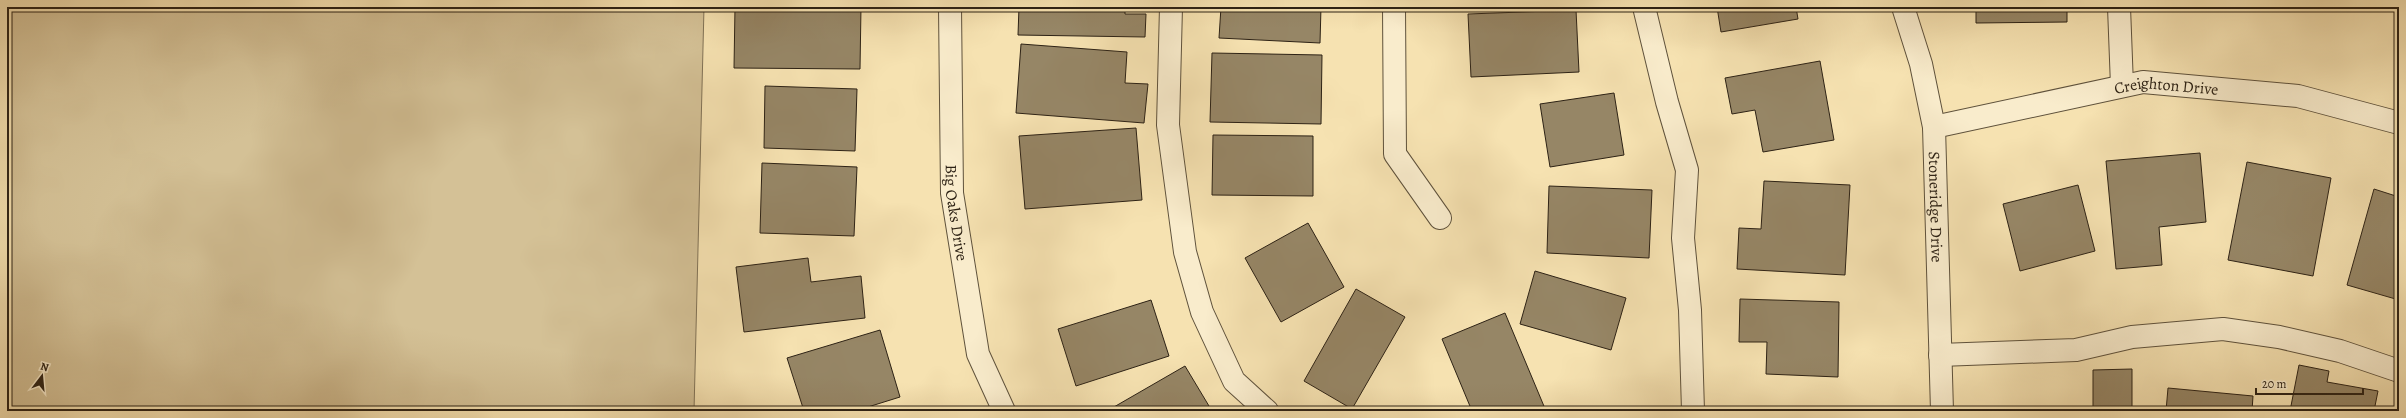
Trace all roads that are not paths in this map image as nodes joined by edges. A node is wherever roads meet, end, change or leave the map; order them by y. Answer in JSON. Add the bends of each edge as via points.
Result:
{"nodes":[{"id":1,"x":950,"y":7,"type":"edge"},
{"id":2,"x":1170,"y":7,"type":"edge"},
{"id":3,"x":1394,"y":7,"type":"edge"},
{"id":4,"x":1644,"y":7,"type":"edge"},
{"id":5,"x":1903,"y":7,"type":"edge"},
{"id":6,"x":2119,"y":7,"type":"edge"},
{"id":7,"x":2122,"y":86,"type":"junction"},
{"id":8,"x":2399,"y":123,"type":"edge"},
{"id":9,"x":1934,"y":127,"type":"junction"},
{"id":10,"x":1440,"y":218,"type":"dead end"},
{"id":11,"x":1940,"y":355,"type":"junction"},
{"id":12,"x":2399,"y":370,"type":"edge"},
{"id":13,"x":1004,"y":411,"type":"edge"},
{"id":14,"x":1267,"y":411,"type":"edge"},
{"id":15,"x":1693,"y":411,"type":"edge"},
{"id":16,"x":1942,"y":411,"type":"edge"}],
"edges":[{"from":1,"to":13,"type":"street","name":"Big Oaks Drive","via":[[952,193],[978,354]]},
{"from":2,"to":14,"type":"street","via":[[1168,125],[1185,252],[1202,312],[1234,381]]},
{"from":3,"to":10,"type":"street","via":[[1395,154]]},
{"from":4,"to":15,"type":"street","via":[[1687,170],[1683,238],[1690,310]]},
{"from":5,"to":9,"type":"street","name":"Stoneridge Drive","via":[[1921,64]]},
{"from":6,"to":7,"type":"street"},
{"from":7,"to":8,"type":"street","name":"Creighton Drive","via":[[2143,82],[2298,96]]},
{"from":7,"to":9,"type":"street","name":"Creighton Drive"},
{"from":9,"to":11,"type":"street","name":"Stoneridge Drive"},
{"from":11,"to":12,"type":"street","via":[[2076,350],[2132,338],[2223,329],[2279,337],[2340,351]]},
{"from":11,"to":16,"type":"street","name":"Stoneridge Drive"}]}
